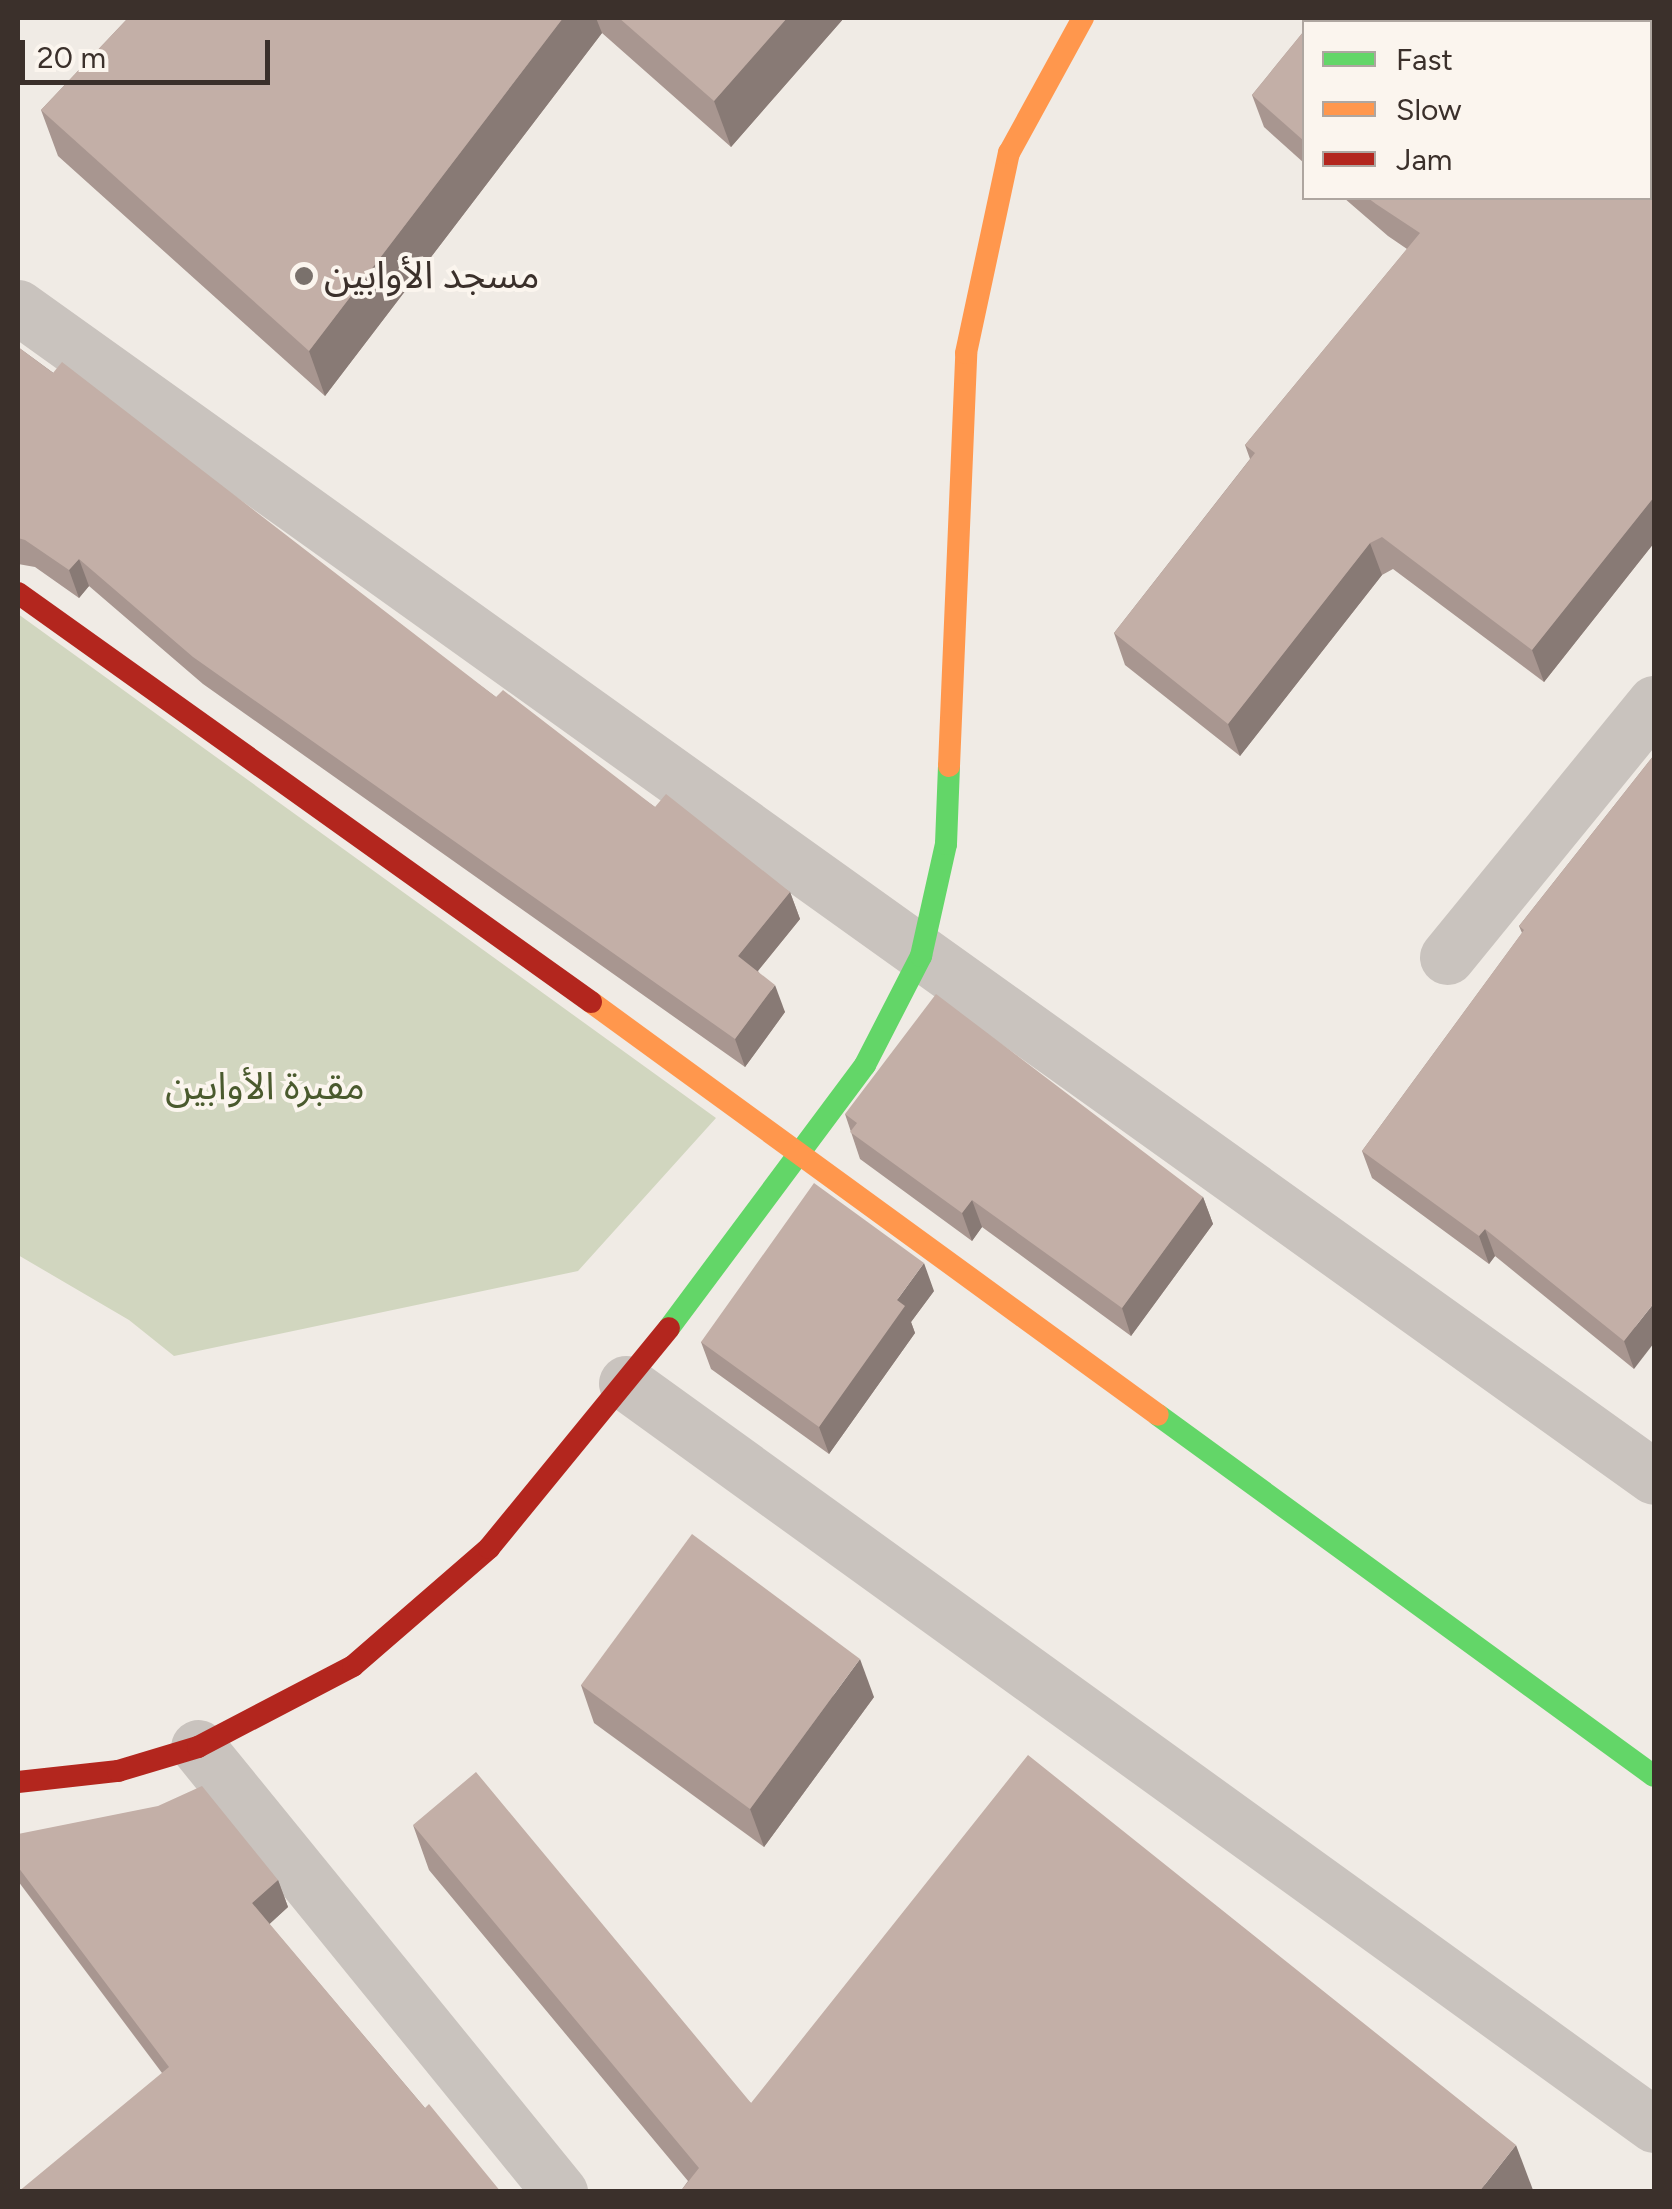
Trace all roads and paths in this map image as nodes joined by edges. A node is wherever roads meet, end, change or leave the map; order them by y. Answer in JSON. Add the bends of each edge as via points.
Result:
{"nodes":[{"id":1,"x":1083,"y":18,"type":"edge"},
{"id":2,"x":18,"y":307,"type":"edge"},
{"id":3,"x":18,"y":594,"type":"edge"},
{"id":4,"x":1654,"y":703,"type":"edge"},
{"id":5,"x":921,"y":956,"type":"junction"},
{"id":6,"x":1448,"y":957,"type":"dead end"},
{"id":7,"x":799,"y":1156,"type":"junction"},
{"id":8,"x":626,"y":1383,"type":"junction"},
{"id":9,"x":1654,"y":1477,"type":"edge"},
{"id":10,"x":198,"y":1747,"type":"junction"},
{"id":11,"x":1654,"y":1776,"type":"edge"},
{"id":12,"x":18,"y":1782,"type":"edge"},
{"id":13,"x":1654,"y":2125,"type":"edge"},
{"id":14,"x":560,"y":2192,"type":"edge"}],
"edges":[{"from":1,"to":5,"type":"street","via":[[1008,154],[966,353],[946,844]]},
{"from":2,"to":5,"type":"street"},
{"from":3,"to":7,"type":"street","via":[[289,782]]},
{"from":4,"to":6,"type":"street"},
{"from":5,"to":7,"type":"street","via":[[865,1065]]},
{"from":5,"to":9,"type":"street"},
{"from":7,"to":8,"type":"street"},
{"from":7,"to":11,"type":"street"},
{"from":8,"to":10,"type":"street","via":[[489,1548],[353,1666]]},
{"from":8,"to":13,"type":"street"},
{"from":10,"to":12,"type":"street","via":[[118,1771]]},
{"from":10,"to":14,"type":"street"}]}
